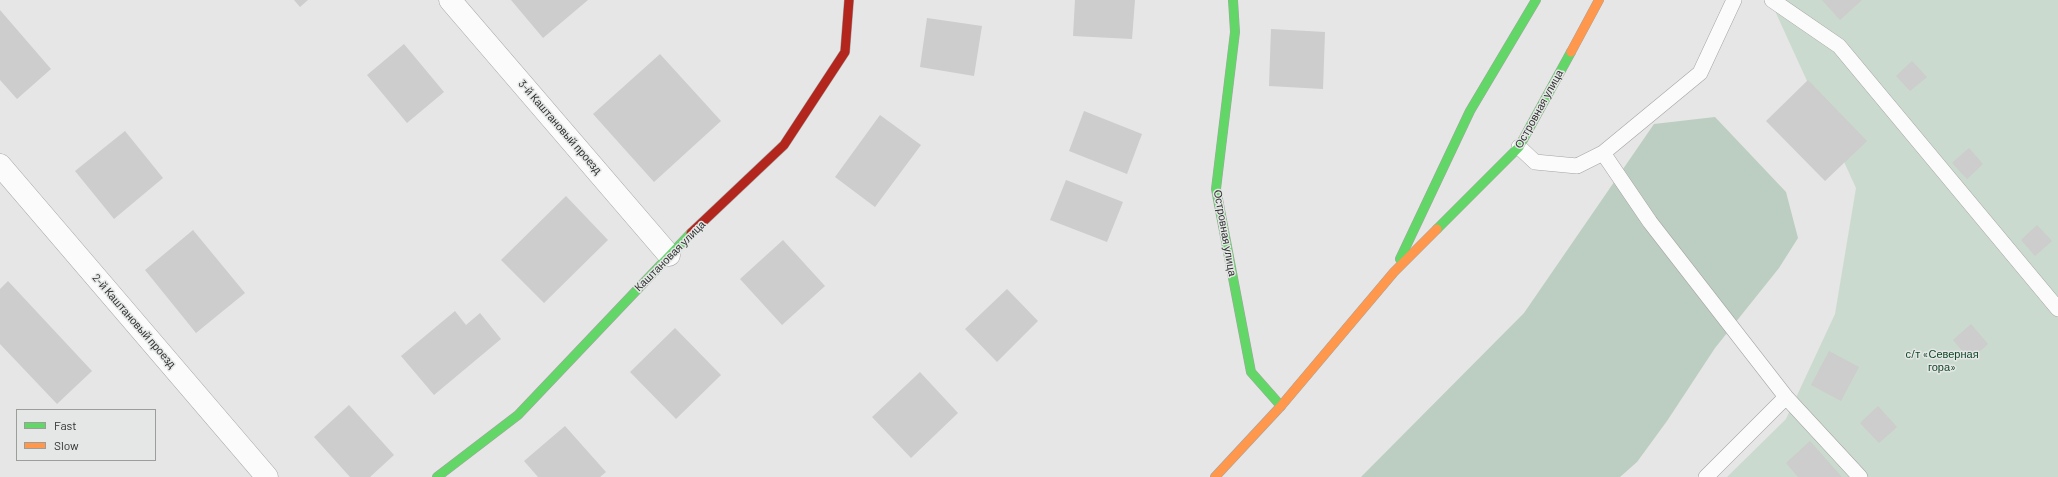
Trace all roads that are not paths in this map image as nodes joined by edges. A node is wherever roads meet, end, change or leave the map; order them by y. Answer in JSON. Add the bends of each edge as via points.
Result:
{"nodes":[{"id":1,"x":450,"y":0,"type":"edge"},
{"id":2,"x":849,"y":0,"type":"edge"},
{"id":3,"x":1233,"y":0,"type":"edge"},
{"id":4,"x":1536,"y":0,"type":"edge"},
{"id":5,"x":1599,"y":0,"type":"edge"},
{"id":6,"x":1734,"y":0,"type":"edge"},
{"id":7,"x":1772,"y":0,"type":"edge"},
{"id":8,"x":1519,"y":147,"type":"junction"},
{"id":9,"x":1603,"y":153,"type":"junction"},
{"id":10,"x":0,"y":166,"type":"edge"},
{"id":11,"x":669,"y":255,"type":"junction"},
{"id":12,"x":1394,"y":272,"type":"junction"},
{"id":13,"x":2058,"y":309,"type":"edge"},
{"id":14,"x":1786,"y":397,"type":"junction"},
{"id":15,"x":1282,"y":406,"type":"junction"},
{"id":16,"x":267,"y":477,"type":"edge"},
{"id":17,"x":437,"y":477,"type":"edge"},
{"id":18,"x":1215,"y":477,"type":"edge"},
{"id":19,"x":1706,"y":477,"type":"edge"},
{"id":20,"x":1860,"y":477,"type":"edge"}],
"edges":[{"from":1,"to":11,"type":"street","name":"3-й Каштановый проезд"},
{"from":2,"to":11,"type":"street","name":"Каштановая улица","via":[[845,52],[784,145]]},
{"from":3,"to":15,"type":"street","name":"Островная улица","via":[[1235,32],[1216,189],[1251,372]]},
{"from":4,"to":12,"type":"street","name":"Островная улица","via":[[1470,111]]},
{"from":5,"to":8,"type":"street","name":"Островная улица"},
{"from":6,"to":9,"type":"lane","via":[[1700,73]]},
{"from":7,"to":13,"type":"lane","via":[[1839,46]]},
{"from":8,"to":9,"type":"lane","via":[[1535,162],[1577,166]]},
{"from":8,"to":12,"type":"street","name":"Островная улица"},
{"from":9,"to":14,"type":"lane","via":[[1650,222]]},
{"from":10,"to":16,"type":"street","name":"2-й Каштановый проезд"},
{"from":11,"to":17,"type":"street","name":"Каштановая улица","via":[[518,415]]},
{"from":12,"to":15,"type":"street","name":"Островная улица"},
{"from":14,"to":19,"type":"lane"},
{"from":14,"to":20,"type":"lane"},
{"from":15,"to":18,"type":"street","name":"Островная улица"}]}
